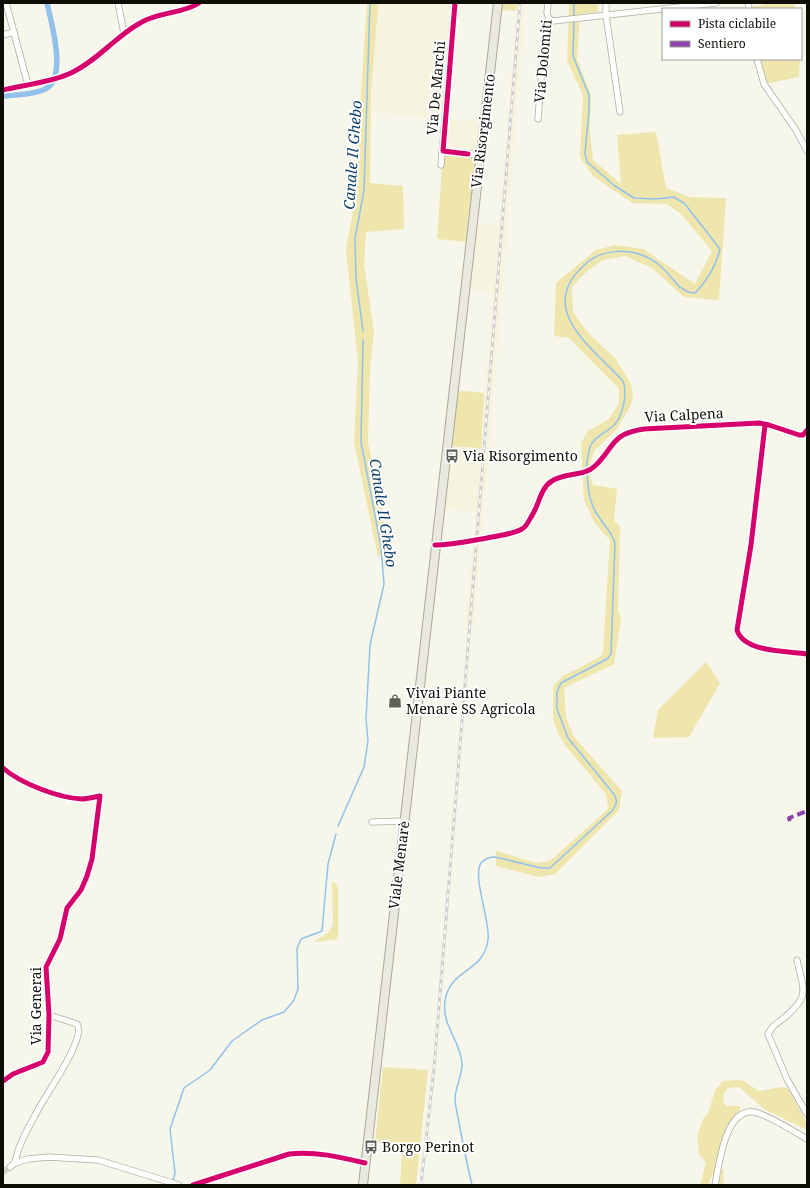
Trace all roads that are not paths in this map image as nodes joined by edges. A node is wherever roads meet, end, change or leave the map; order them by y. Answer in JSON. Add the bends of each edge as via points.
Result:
{"nodes":[{"id":1,"x":6,"y":3,"type":"edge"},
{"id":2,"x":118,"y":3,"type":"edge"},
{"id":3,"x":199,"y":3,"type":"edge"},
{"id":4,"x":455,"y":3,"type":"edge"},
{"id":5,"x":498,"y":3,"type":"edge"},
{"id":6,"x":548,"y":3,"type":"edge"},
{"id":7,"x":606,"y":3,"type":"edge"},
{"id":8,"x":716,"y":3,"type":"edge"},
{"id":9,"x":670,"y":8,"type":"edge"},
{"id":10,"x":662,"y":9,"type":"edge"},
{"id":11,"x":606,"y":15,"type":"junction"},
{"id":12,"x":549,"y":19,"type":"junction"},
{"id":13,"x":14,"y":32,"type":"junction"},
{"id":14,"x":124,"y":33,"type":"junction"},
{"id":15,"x":3,"y":35,"type":"edge"},
{"id":16,"x":757,"y":60,"type":"edge"},
{"id":17,"x":28,"y":85,"type":"junction"},
{"id":18,"x":3,"y":90,"type":"edge"},
{"id":19,"x":620,"y":112,"type":"dead end"},
{"id":20,"x":538,"y":119,"type":"dead end"},
{"id":21,"x":807,"y":150,"type":"edge"},
{"id":22,"x":443,"y":151,"type":"junction"},
{"id":23,"x":480,"y":155,"type":"junction"},
{"id":24,"x":441,"y":165,"type":"dead end"},
{"id":25,"x":766,"y":425,"type":"junction"},
{"id":26,"x":807,"y":430,"type":"edge"},
{"id":27,"x":436,"y":545,"type":"junction"},
{"id":28,"x":807,"y":654,"type":"edge"},
{"id":29,"x":3,"y":768,"type":"edge"},
{"id":30,"x":404,"y":821,"type":"junction"},
{"id":31,"x":372,"y":822,"type":"dead end"},
{"id":32,"x":797,"y":960,"type":"dead end"},
{"id":33,"x":49,"y":1015,"type":"junction"},
{"id":34,"x":3,"y":1081,"type":"edge"},
{"id":35,"x":807,"y":1114,"type":"edge"},
{"id":36,"x":807,"y":1139,"type":"edge"},
{"id":37,"x":365,"y":1163,"type":"junction"},
{"id":38,"x":179,"y":1185,"type":"edge"},
{"id":39,"x":193,"y":1185,"type":"edge"},
{"id":40,"x":363,"y":1185,"type":"edge"},
{"id":41,"x":715,"y":1185,"type":"edge"}],
"edges":[{"from":1,"to":13,"type":"street"},
{"from":2,"to":14,"type":"street"},
{"from":3,"to":14,"type":"street","via":[[147,20]]},
{"from":4,"to":22,"type":"street","name":"Via De Marchi"},
{"from":5,"to":23,"type":"main road","name":"Via Risorgimento"},
{"from":6,"to":12,"type":"street","name":"Via Dolomiti"},
{"from":7,"to":11,"type":"street"},
{"from":8,"to":9,"type":"street"},
{"from":10,"to":11,"type":"street"},
{"from":11,"to":12,"type":"street","via":[[553,21]]},
{"from":11,"to":19,"type":"street"},
{"from":12,"to":20,"type":"street","name":"Via Dolomiti","via":[[545,27]]},
{"from":13,"to":15,"type":"street"},
{"from":13,"to":17,"type":"street"},
{"from":14,"to":17,"type":"street","via":[[85,65],[56,80]]},
{"from":16,"to":21,"type":"street","via":[[764,84]]},
{"from":17,"to":18,"type":"street"},
{"from":22,"to":23,"type":"street","name":"Via De Marchi"},
{"from":22,"to":24,"type":"street"},
{"from":23,"to":27,"type":"main road","name":"Via Risorgimento"},
{"from":25,"to":26,"type":"street","name":"Via Calpena","via":[[799,435]]},
{"from":25,"to":27,"type":"street","name":"Via Calpena","via":[[759,423],[667,427],[633,431],[613,443],[596,465],[586,472],[551,481],[544,489],[535,511],[524,528],[510,534],[464,543]]},
{"from":25,"to":28,"type":"street","via":[[737,630],[744,640],[762,648]]},
{"from":27,"to":30,"type":"main road","name":"Viale Menarè"},
{"from":29,"to":33,"type":"street","name":"Via Generai","via":[[32,785],[63,795],[82,799],[100,796],[92,859],[87,876],[81,890],[67,908],[60,938],[46,967]]},
{"from":30,"to":31,"type":"street"},
{"from":30,"to":37,"type":"main road","name":"Viale Menarè"},
{"from":32,"to":35,"type":"street","via":[[804,992],[802,1002],[772,1027],[768,1034],[787,1079]]},
{"from":33,"to":34,"type":"street","name":"Via Generai","via":[[48,1052],[43,1062],[13,1074]]},
{"from":33,"to":38,"type":"street","via":[[77,1024],[79,1030],[72,1050],[29,1128],[12,1165],[28,1159],[48,1157],[98,1160]]},
{"from":36,"to":41,"type":"street","via":[[755,1112],[739,1116],[729,1128]]},
{"from":37,"to":39,"type":"street","via":[[302,1152],[288,1154]]},
{"from":37,"to":40,"type":"main road","name":"Viale Menarè"}]}
